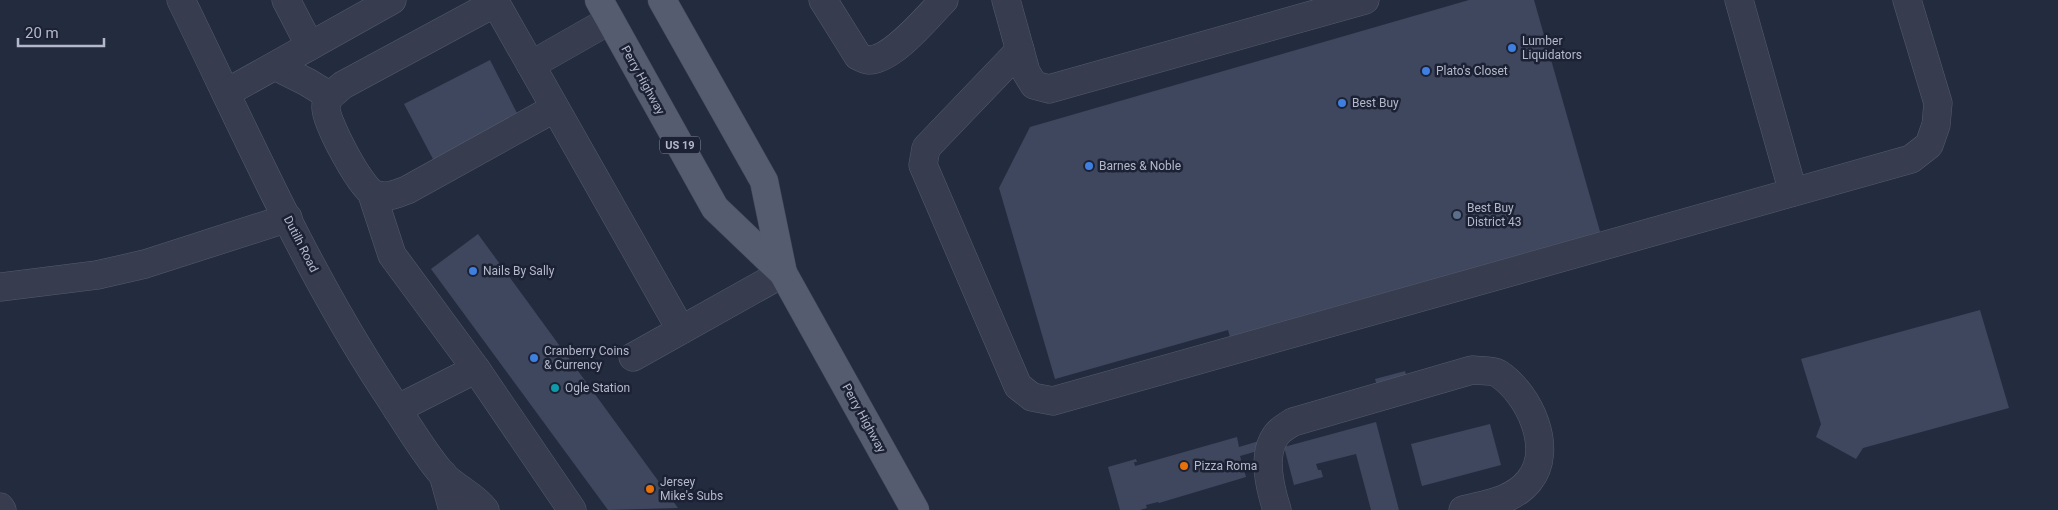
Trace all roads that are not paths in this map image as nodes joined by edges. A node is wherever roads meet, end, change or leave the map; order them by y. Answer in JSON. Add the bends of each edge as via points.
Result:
{"nodes":[{"id":1,"x":181,"y":0,"type":"edge"},
{"id":2,"x":286,"y":0,"type":"edge"},
{"id":3,"x":392,"y":0,"type":"edge"},
{"id":4,"x":662,"y":0,"type":"edge"},
{"id":5,"x":823,"y":0,"type":"edge"},
{"id":6,"x":944,"y":0,"type":"edge"},
{"id":7,"x":1006,"y":0,"type":"edge"},
{"id":8,"x":1365,"y":0,"type":"edge"},
{"id":9,"x":1739,"y":0,"type":"edge"},
{"id":10,"x":1907,"y":0,"type":"edge"},
{"id":11,"x":494,"y":2,"type":"edge"},
{"id":12,"x":605,"y":10,"type":"edge"},
{"id":13,"x":310,"y":46,"type":"junction"},
{"id":14,"x":1020,"y":50,"type":"junction"},
{"id":15,"x":531,"y":65,"type":"junction"},
{"id":16,"x":275,"y":66,"type":"junction"},
{"id":17,"x":226,"y":93,"type":"junction"},
{"id":18,"x":330,"y":96,"type":"junction"},
{"id":19,"x":555,"y":108,"type":"junction"},
{"id":20,"x":1793,"y":192,"type":"junction"},
{"id":21,"x":372,"y":194,"type":"junction"},
{"id":22,"x":288,"y":218,"type":"junction"},
{"id":23,"x":783,"y":273,"type":"junction"},
{"id":24,"x":0,"y":287,"type":"edge"},
{"id":25,"x":681,"y":330,"type":"junction"},
{"id":26,"x":633,"y":357,"type":"dead end"},
{"id":27,"x":476,"y":369,"type":"junction"},
{"id":28,"x":397,"y":408,"type":"junction"},
{"id":29,"x":443,"y":474,"type":"junction"},
{"id":30,"x":453,"y":510,"type":"edge"},
{"id":31,"x":485,"y":510,"type":"edge"},
{"id":32,"x":572,"y":510,"type":"edge"},
{"id":33,"x":915,"y":510,"type":"edge"},
{"id":34,"x":1277,"y":510,"type":"edge"},
{"id":35,"x":1463,"y":510,"type":"edge"}],
"edges":[{"from":1,"to":17,"type":"street","name":"Dutilh Road"},
{"from":2,"to":13,"type":"street"},
{"from":3,"to":13,"type":"street"},
{"from":4,"to":23,"type":"main road","name":"Perry Highway","number":"US 19","via":[[764,181]]},
{"from":5,"to":6,"type":"street","via":[[858,56],[868,60],[894,49]]},
{"from":7,"to":14,"type":"street"},
{"from":8,"to":14,"type":"street","via":[[1049,89],[1034,84],[1026,72]]},
{"from":9,"to":20,"type":"street"},
{"from":10,"to":20,"type":"street","via":[[1938,103],[1936,125],[1929,145],[1911,159]]},
{"from":11,"to":15,"type":"street"},
{"from":11,"to":18,"type":"street","via":[[344,85]]},
{"from":12,"to":15,"type":"street"},
{"from":12,"to":23,"type":"main road","name":"Perry Highway","number":"US 19","via":[[715,208]]},
{"from":13,"to":16,"type":"street"},
{"from":14,"to":20,"type":"street","via":[[926,148],[923,165],[1018,386],[1032,397],[1053,401]]},
{"from":15,"to":19,"type":"street"},
{"from":16,"to":17,"type":"street"},
{"from":16,"to":18,"type":"street"},
{"from":17,"to":22,"type":"street","name":"Dutilh Road"},
{"from":18,"to":21,"type":"street","via":[[325,108],[330,124],[360,180]]},
{"from":19,"to":21,"type":"street","via":[[407,190],[389,197]]},
{"from":19,"to":25,"type":"street"},
{"from":21,"to":27,"type":"street","via":[[392,255]]},
{"from":22,"to":24,"type":"street","via":[[145,264],[97,275]]},
{"from":22,"to":28,"type":"street","name":"Dutilh Road","via":[[340,317]]},
{"from":23,"to":25,"type":"street"},
{"from":23,"to":33,"type":"main road","name":"Perry Highway","number":"US 19"},
{"from":25,"to":26,"type":"street"},
{"from":27,"to":28,"type":"street"},
{"from":27,"to":32,"type":"street"},
{"from":28,"to":29,"type":"street","name":"Dutilh Road"},
{"from":29,"to":30,"type":"street","name":"Dutilh Road"},
{"from":29,"to":31,"type":"street","name":"Dutilh Road"},
{"from":34,"to":35,"type":"street","via":[[1268,482],[1270,452],[1277,434],[1293,422],[1472,370],[1497,372],[1516,390],[1531,412],[1538,438],[1538,461],[1529,480],[1512,496]]}]}
